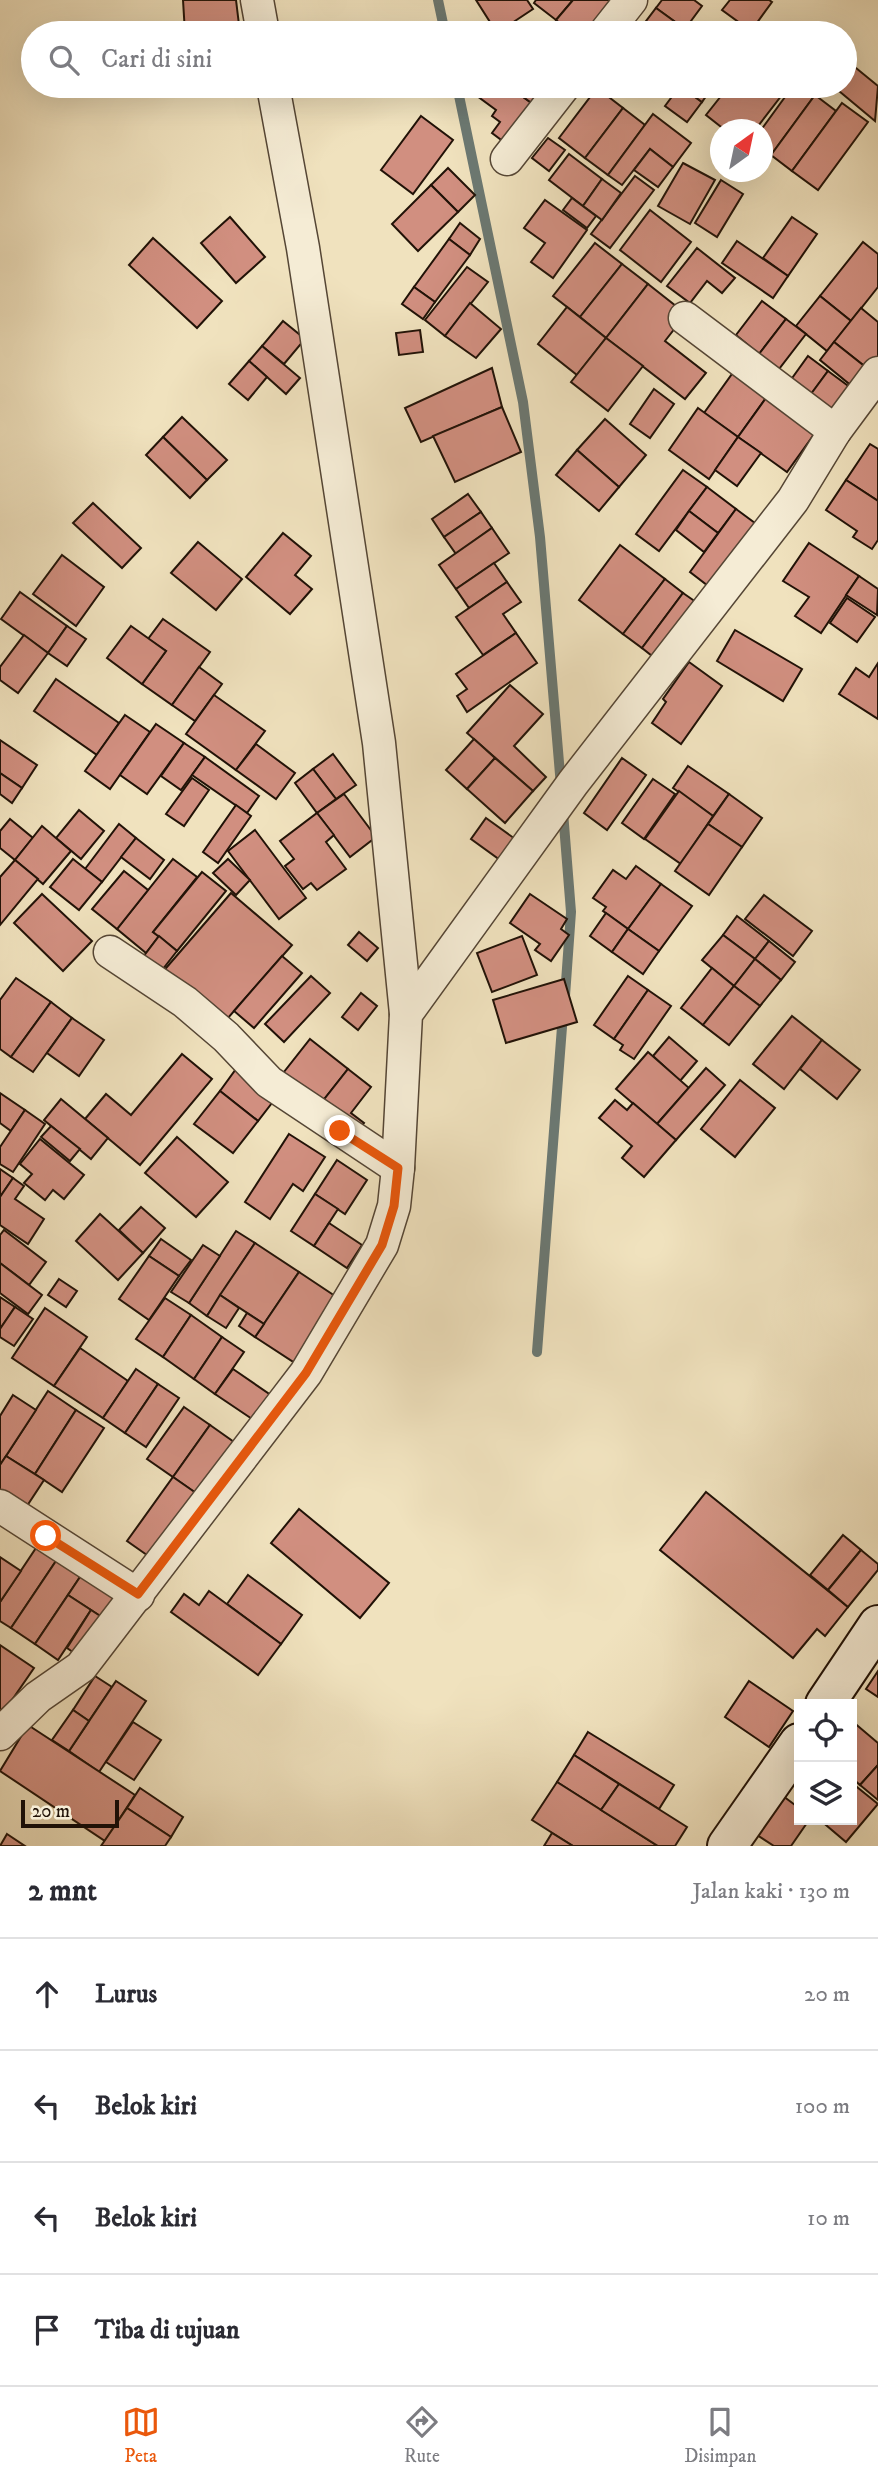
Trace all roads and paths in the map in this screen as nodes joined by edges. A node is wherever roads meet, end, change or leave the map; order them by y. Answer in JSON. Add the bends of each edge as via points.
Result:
{"nodes":[{"id":1,"x":257,"y":0,"type":"edge"},
{"id":2,"x":631,"y":0,"type":"edge"},
{"id":3,"x":261,"y":21,"type":"edge"},
{"id":4,"x":614,"y":21,"type":"edge"},
{"id":5,"x":275,"y":98,"type":"edge"},
{"id":6,"x":555,"y":98,"type":"edge"},
{"id":7,"x":507,"y":159,"type":"dead end"},
{"id":8,"x":685,"y":318,"type":"dead end"},
{"id":9,"x":878,"y":373,"type":"edge"},
{"id":10,"x":835,"y":431,"type":"junction"},
{"id":11,"x":110,"y":953,"type":"dead end"},
{"id":12,"x":406,"y":1014,"type":"junction"},
{"id":13,"x":398,"y":1168,"type":"junction"},
{"id":14,"x":0,"y":1506,"type":"edge"},
{"id":15,"x":138,"y":1594,"type":"junction"},
{"id":16,"x":878,"y":1625,"type":"edge"},
{"id":17,"x":828,"y":1699,"type":"edge"},
{"id":18,"x":0,"y":1734,"type":"edge"},
{"id":19,"x":794,"y":1751,"type":"edge"},
{"id":20,"x":727,"y":1846,"type":"edge"}],
"edges":[{"from":1,"to":3,"type":"street"},
{"from":2,"to":4,"type":"street"},
{"from":5,"to":12,"type":"street","via":[[303,247],[379,743]]},
{"from":6,"to":7,"type":"street"},
{"from":8,"to":10,"type":"street"},
{"from":9,"to":10,"type":"street"},
{"from":10,"to":12,"type":"street","via":[[793,500],[573,783]]},
{"from":11,"to":13,"type":"street","via":[[185,1002],[269,1082]]},
{"from":12,"to":13,"type":"street"},
{"from":13,"to":15,"type":"street","via":[[394,1206],[382,1245],[306,1373]]},
{"from":14,"to":15,"type":"street"},
{"from":15,"to":18,"type":"street","via":[[81,1667],[38,1697]]},
{"from":16,"to":17,"type":"main road"},
{"from":19,"to":20,"type":"main road"}]}
